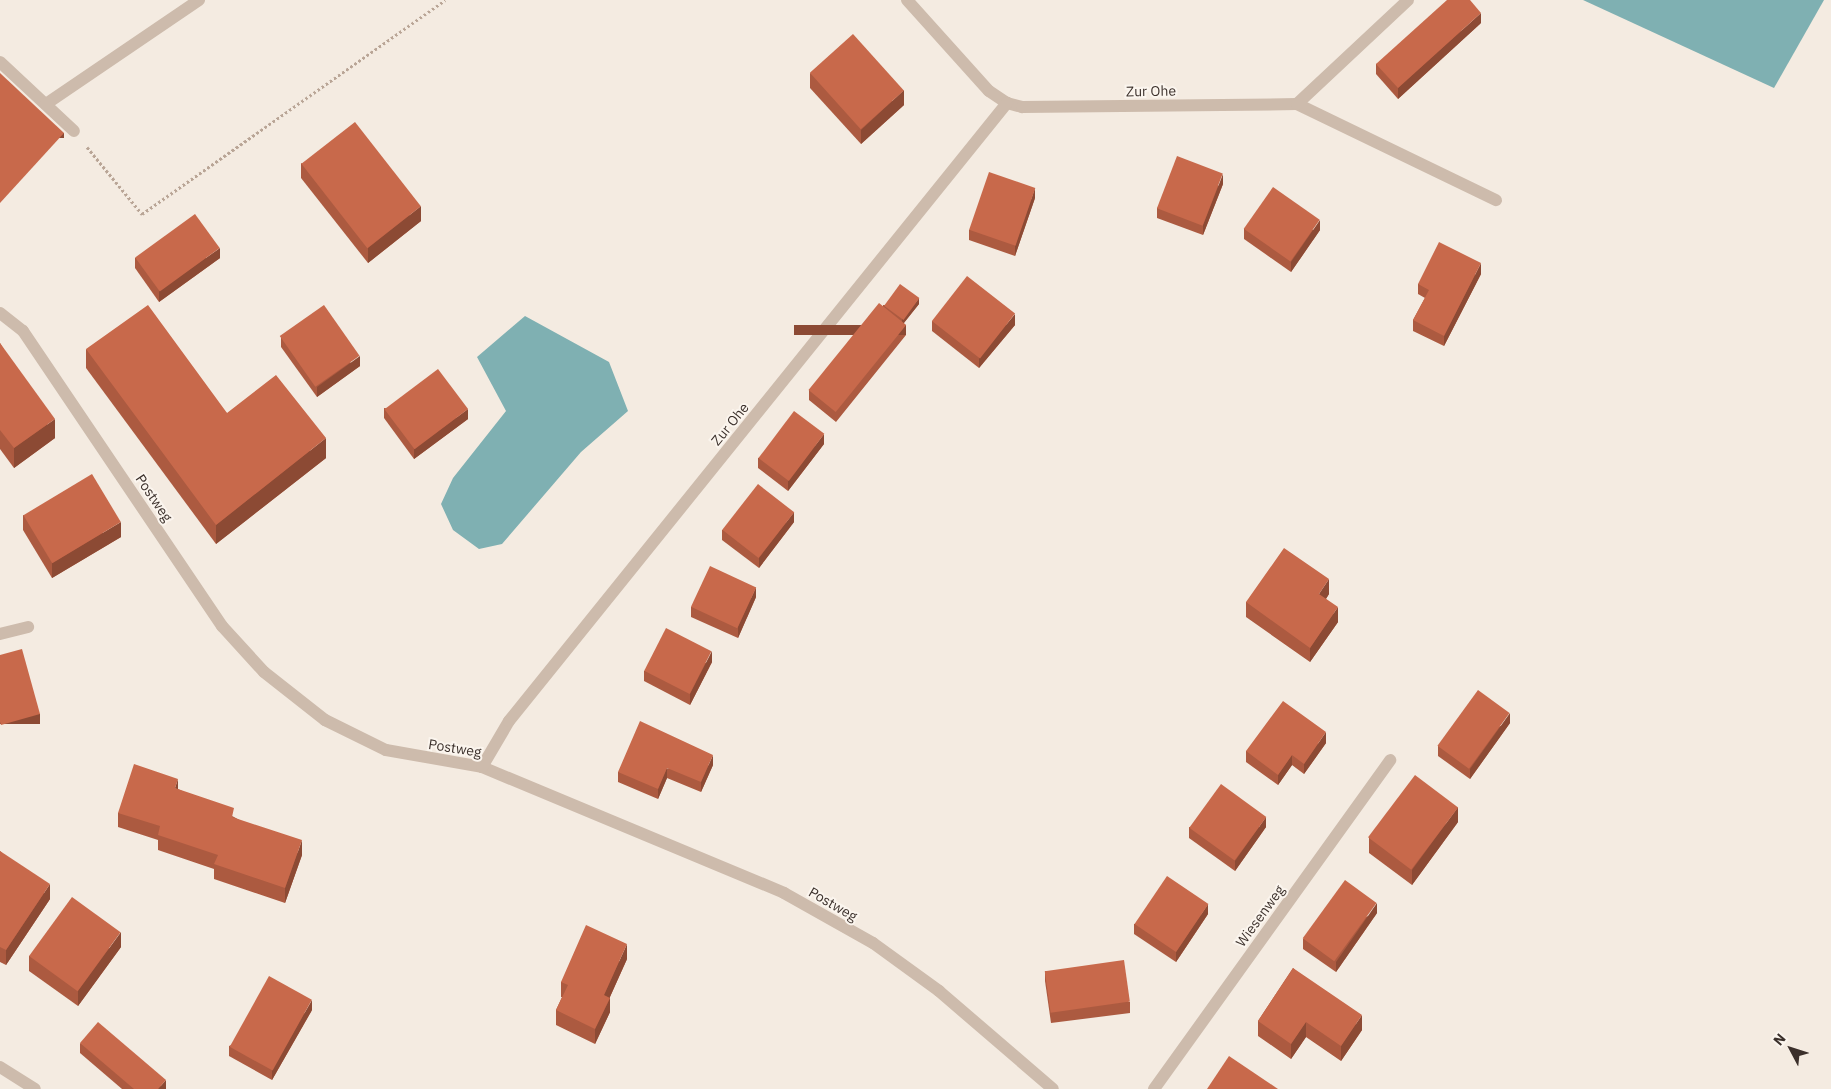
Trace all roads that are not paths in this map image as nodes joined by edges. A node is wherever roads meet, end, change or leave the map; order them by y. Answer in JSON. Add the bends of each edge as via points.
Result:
{"nodes":[{"id":1,"x":199,"y":0,"type":"edge"},
{"id":2,"x":907,"y":0,"type":"edge"},
{"id":3,"x":1408,"y":0,"type":"edge"},
{"id":4,"x":0,"y":62,"type":"edge"},
{"id":5,"x":1007,"y":103,"type":"junction"},
{"id":6,"x":46,"y":104,"type":"junction"},
{"id":7,"x":1297,"y":104,"type":"junction"},
{"id":8,"x":74,"y":131,"type":"road end"},
{"id":9,"x":1496,"y":200,"type":"dead end"},
{"id":10,"x":0,"y":313,"type":"edge"},
{"id":11,"x":28,"y":627,"type":"dead end"},
{"id":12,"x":0,"y":634,"type":"edge"},
{"id":13,"x":1390,"y":760,"type":"dead end"},
{"id":14,"x":482,"y":767,"type":"junction"},
{"id":15,"x":0,"y":1067,"type":"edge"},
{"id":16,"x":35,"y":1089,"type":"edge"},
{"id":17,"x":1053,"y":1089,"type":"edge"},
{"id":18,"x":1154,"y":1089,"type":"edge"}],
"edges":[{"from":1,"to":6,"type":"street"},
{"from":2,"to":5,"type":"street","name":"Zur Ohe","via":[[989,91]]},
{"from":3,"to":7,"type":"street"},
{"from":4,"to":6,"type":"street"},
{"from":5,"to":7,"type":"street","name":"Zur Ohe","via":[[1022,107]]},
{"from":5,"to":14,"type":"street","name":"Zur Ohe","via":[[509,721]]},
{"from":6,"to":8,"type":"street"},
{"from":7,"to":9,"type":"street","name":"Zur Ohe"},
{"from":10,"to":14,"type":"street","name":"Postweg","via":[[23,331],[222,626],[264,672],[325,720],[386,750]]},
{"from":11,"to":12,"type":"street"},
{"from":13,"to":18,"type":"street","name":"Wiesenweg"},
{"from":14,"to":17,"type":"street","name":"Postweg","via":[[784,893],[873,943],[939,991]]},
{"from":15,"to":16,"type":"street"}]}
